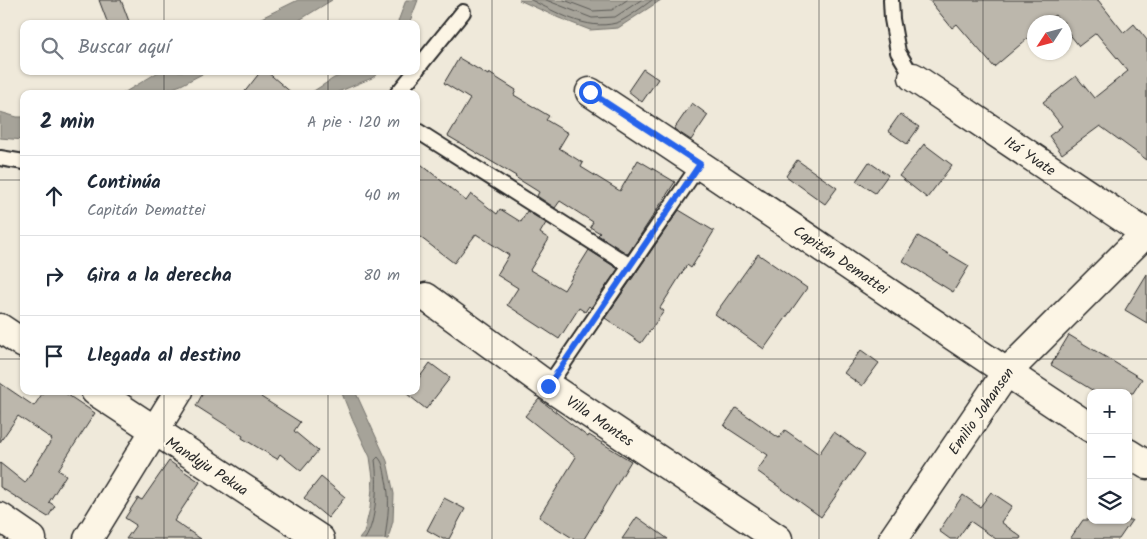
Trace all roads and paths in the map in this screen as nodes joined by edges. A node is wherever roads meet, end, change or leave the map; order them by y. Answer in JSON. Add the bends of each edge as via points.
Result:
{"nodes":[{"id":1,"x":892,"y":0,"type":"edge"},
{"id":2,"x":463,"y":12,"type":"dead end"},
{"id":3,"x":420,"y":66,"type":"edge"},
{"id":4,"x":413,"y":75,"type":"edge"},
{"id":5,"x":913,"y":78,"type":"joint"},
{"id":6,"x":400,"y":90,"type":"edge"},
{"id":7,"x":590,"y":92,"type":"dead end"},
{"id":8,"x":420,"y":133,"type":"edge"},
{"id":9,"x":0,"y":158,"type":"edge"},
{"id":10,"x":20,"y":161,"type":"edge"},
{"id":11,"x":700,"y":164,"type":"junction"},
{"id":12,"x":1146,"y":233,"type":"edge"},
{"id":13,"x":630,"y":266,"type":"junction"},
{"id":14,"x":426,"y":297,"type":"dead end"},
{"id":15,"x":0,"y":328,"type":"edge"},
{"id":16,"x":20,"y":341,"type":"edge"},
{"id":17,"x":1006,"y":372,"type":"junction"},
{"id":18,"x":548,"y":386,"type":"junction"},
{"id":19,"x":100,"y":395,"type":"edge"},
{"id":20,"x":177,"y":395,"type":"edge"},
{"id":21,"x":1087,"y":425,"type":"edge"},
{"id":22,"x":155,"y":432,"type":"junction"},
{"id":23,"x":1132,"y":456,"type":"edge"},
{"id":24,"x":1147,"y":465,"type":"edge"},
{"id":25,"x":0,"y":517,"type":"edge"},
{"id":26,"x":32,"y":539,"type":"edge"},
{"id":27,"x":88,"y":539,"type":"edge"},
{"id":28,"x":320,"y":539,"type":"edge"},
{"id":29,"x":778,"y":539,"type":"edge"},
{"id":30,"x":893,"y":539,"type":"edge"}],
"edges":[{"from":1,"to":5,"type":"lane","via":[[898,52]]},
{"from":2,"to":3,"type":"lane"},
{"from":4,"to":6,"type":"lane"},
{"from":5,"to":12,"type":"street","name":"Itá Yvate"},
{"from":7,"to":11,"type":"street","name":"Capitán Demattei"},
{"from":8,"to":13,"type":"lane"},
{"from":9,"to":10,"type":"lane"},
{"from":11,"to":13,"type":"lane"},
{"from":11,"to":17,"type":"street","name":"Capitán Demattei"},
{"from":12,"to":17,"type":"street","name":"Emilio Johansen"},
{"from":13,"to":18,"type":"lane"},
{"from":14,"to":18,"type":"street","name":"Villa Montes"},
{"from":15,"to":16,"type":"street"},
{"from":17,"to":21,"type":"street","name":"Capitán Demattei"},
{"from":17,"to":30,"type":"street","name":"Emilio Johansen"},
{"from":18,"to":29,"type":"street","name":"Villa Montes"},
{"from":19,"to":22,"type":"street","name":"Mandyju Pekua"},
{"from":20,"to":22,"type":"street"},
{"from":22,"to":27,"type":"street"},
{"from":22,"to":28,"type":"street","name":"Mandyju Pekua"},
{"from":23,"to":24,"type":"street"},
{"from":25,"to":26,"type":"street"}]}
